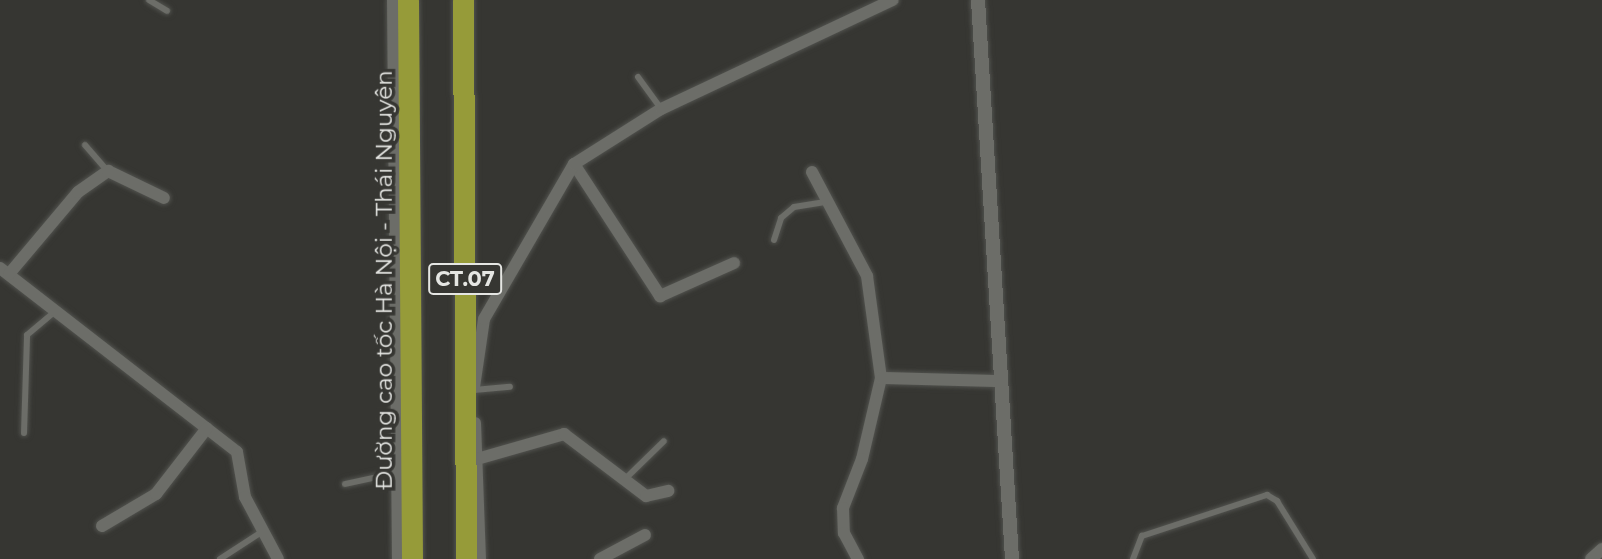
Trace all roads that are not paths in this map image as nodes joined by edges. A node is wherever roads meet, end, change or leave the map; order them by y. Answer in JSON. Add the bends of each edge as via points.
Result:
{"nodes":[{"id":1,"x":149,"y":0,"type":"edge"},
{"id":2,"x":393,"y":0,"type":"edge"},
{"id":3,"x":408,"y":0,"type":"edge"},
{"id":4,"x":463,"y":0,"type":"edge"},
{"id":5,"x":893,"y":0,"type":"edge"},
{"id":6,"x":978,"y":0,"type":"edge"},
{"id":7,"x":167,"y":11,"type":"dead end"},
{"id":8,"x":638,"y":77,"type":"dead end"},
{"id":9,"x":661,"y":109,"type":"junction"},
{"id":10,"x":85,"y":145,"type":"dead end"},
{"id":11,"x":574,"y":164,"type":"junction"},
{"id":12,"x":108,"y":172,"type":"junction"},
{"id":13,"x":812,"y":172,"type":"dead end"},
{"id":14,"x":164,"y":198,"type":"dead end"},
{"id":15,"x":827,"y":202,"type":"junction"},
{"id":16,"x":774,"y":240,"type":"dead end"},
{"id":17,"x":734,"y":263,"type":"dead end"},
{"id":18,"x":4,"y":271,"type":"edge"},
{"id":19,"x":56,"y":311,"type":"junction"},
{"id":20,"x":881,"y":378,"type":"junction"},
{"id":21,"x":999,"y":381,"type":"junction"},
{"id":22,"x":510,"y":387,"type":"dead end"},
{"id":23,"x":474,"y":390,"type":"junction"},
{"id":24,"x":207,"y":428,"type":"junction"},
{"id":25,"x":23,"y":433,"type":"dead end"},
{"id":26,"x":664,"y":441,"type":"dead end"},
{"id":27,"x":477,"y":459,"type":"junction"},
{"id":28,"x":396,"y":473,"type":"junction"},
{"id":29,"x":621,"y":482,"type":"junction"},
{"id":30,"x":345,"y":484,"type":"dead end"},
{"id":31,"x":668,"y":491,"type":"dead end"},
{"id":32,"x":102,"y":526,"type":"dead end"},
{"id":33,"x":263,"y":531,"type":"junction"},
{"id":34,"x":645,"y":535,"type":"dead end"},
{"id":35,"x":1602,"y":549,"type":"edge"},
{"id":36,"x":220,"y":559,"type":"edge"},
{"id":37,"x":278,"y":559,"type":"edge"},
{"id":38,"x":398,"y":559,"type":"edge"},
{"id":39,"x":412,"y":559,"type":"edge"},
{"id":40,"x":466,"y":559,"type":"edge"},
{"id":41,"x":480,"y":559,"type":"edge"},
{"id":42,"x":600,"y":559,"type":"edge"},
{"id":43,"x":858,"y":559,"type":"edge"},
{"id":44,"x":1012,"y":559,"type":"edge"},
{"id":45,"x":1133,"y":559,"type":"edge"},
{"id":46,"x":1313,"y":559,"type":"edge"},
{"id":47,"x":1591,"y":559,"type":"edge"}],
"edges":[{"from":1,"to":7,"type":"lane"},
{"from":2,"to":28,"type":"street"},
{"from":3,"to":39,"type":"highway","name":"Đường cao tốc Hà Nội - Thái Nguyên","number":"CT.07"},
{"from":4,"to":40,"type":"highway","number":"CT.07"},
{"from":5,"to":9,"type":"street"},
{"from":6,"to":21,"type":"street"},
{"from":8,"to":9,"type":"lane"},
{"from":9,"to":11,"type":"street"},
{"from":10,"to":12,"type":"lane"},
{"from":11,"to":17,"type":"street","via":[[660,296]]},
{"from":11,"to":23,"type":"street","via":[[484,319]]},
{"from":12,"to":14,"type":"street"},
{"from":12,"to":18,"type":"street","via":[[78,192]]},
{"from":13,"to":15,"type":"street"},
{"from":15,"to":16,"type":"lane","via":[[794,207],[781,218]]},
{"from":15,"to":20,"type":"street","via":[[867,276]]},
{"from":18,"to":19,"type":"street"},
{"from":19,"to":24,"type":"street"},
{"from":19,"to":25,"type":"lane","via":[[27,335]]},
{"from":20,"to":21,"type":"street"},
{"from":20,"to":43,"type":"street","via":[[862,459],[843,508],[844,533]]},
{"from":21,"to":44,"type":"street"},
{"from":22,"to":23,"type":"lane"},
{"from":23,"to":27,"type":"street"},
{"from":24,"to":32,"type":"street","via":[[156,494]]},
{"from":24,"to":33,"type":"street","via":[[237,452],[245,497]]},
{"from":26,"to":29,"type":"lane"},
{"from":27,"to":29,"type":"street","via":[[564,434]]},
{"from":27,"to":41,"type":"street"},
{"from":28,"to":30,"type":"lane"},
{"from":28,"to":38,"type":"street"},
{"from":29,"to":31,"type":"street","via":[[649,497]]},
{"from":33,"to":36,"type":"lane"},
{"from":33,"to":37,"type":"street"},
{"from":34,"to":42,"type":"street"},
{"from":35,"to":47,"type":"street"},
{"from":45,"to":46,"type":"lane","via":[[1142,536],[1267,495],[1278,501]]}]}
